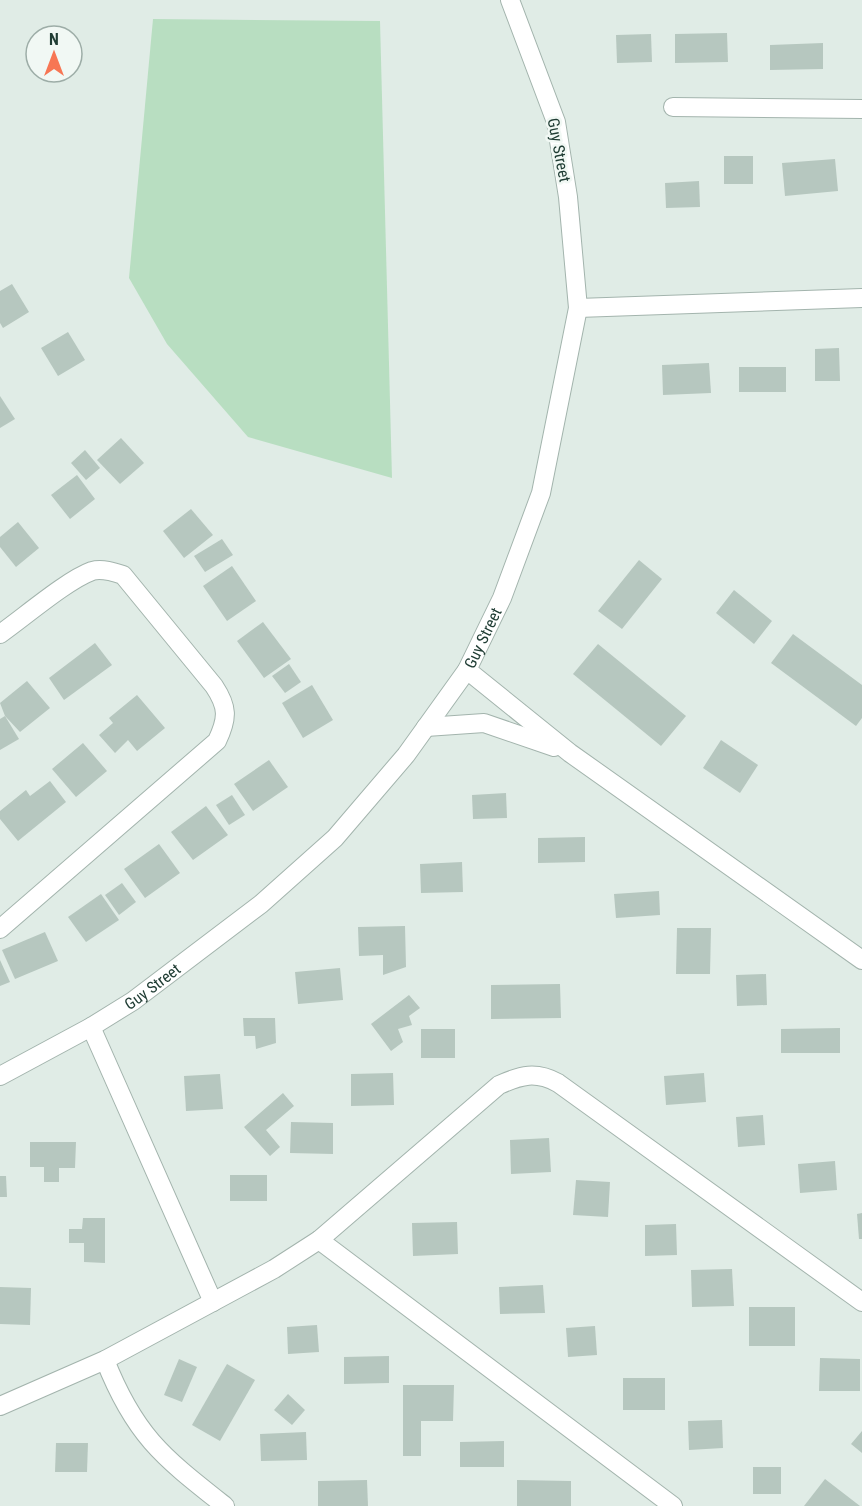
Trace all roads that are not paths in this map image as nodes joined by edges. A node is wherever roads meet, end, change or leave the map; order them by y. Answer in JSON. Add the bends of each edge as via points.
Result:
{"nodes":[{"id":1,"x":510,"y":0,"type":"edge"},
{"id":2,"x":673,"y":107,"type":"dead end"},
{"id":3,"x":862,"y":109,"type":"edge"},
{"id":4,"x":862,"y":298,"type":"edge"},
{"id":5,"x":578,"y":308,"type":"junction"},
{"id":6,"x":0,"y":634,"type":"edge"},
{"id":7,"x":467,"y":670,"type":"junction"},
{"id":8,"x":426,"y":728,"type":"junction"},
{"id":9,"x":570,"y":753,"type":"junction"},
{"id":10,"x":0,"y":929,"type":"edge"},
{"id":11,"x":862,"y":960,"type":"edge"},
{"id":12,"x":92,"y":1027,"type":"junction"},
{"id":13,"x":0,"y":1076,"type":"edge"},
{"id":14,"x":320,"y":1240,"type":"junction"},
{"id":15,"x":213,"y":1302,"type":"junction"},
{"id":16,"x":862,"y":1302,"type":"edge"},
{"id":17,"x":105,"y":1360,"type":"junction"},
{"id":18,"x":0,"y":1406,"type":"edge"},
{"id":19,"x":225,"y":1506,"type":"edge"},
{"id":20,"x":673,"y":1506,"type":"edge"}],
"edges":[{"from":1,"to":5,"type":"street","name":"Guy Street","via":[[556,123],[568,197]]},
{"from":2,"to":3,"type":"street"},
{"from":4,"to":5,"type":"street"},
{"from":5,"to":7,"type":"street","name":"Guy Street","via":[[540,493],[502,598]]},
{"from":6,"to":10,"type":"street","via":[[93,570],[123,575],[214,686],[225,703],[225,725],[217,741]]},
{"from":7,"to":8,"type":"street","name":"Guy Street"},
{"from":7,"to":9,"type":"street"},
{"from":8,"to":9,"type":"street","via":[[484,723]]},
{"from":8,"to":12,"type":"street","name":"Guy Street","via":[[335,838],[261,904],[165,978]]},
{"from":9,"to":11,"type":"street"},
{"from":12,"to":13,"type":"street","name":"Guy Street"},
{"from":12,"to":15,"type":"street"},
{"from":14,"to":15,"type":"street"},
{"from":14,"to":16,"type":"street","via":[[499,1085],[529,1074],[544,1075]]},
{"from":14,"to":20,"type":"street"},
{"from":15,"to":17,"type":"street"},
{"from":17,"to":18,"type":"street"},
{"from":17,"to":19,"type":"street","via":[[127,1409],[147,1439],[165,1459]]}]}
